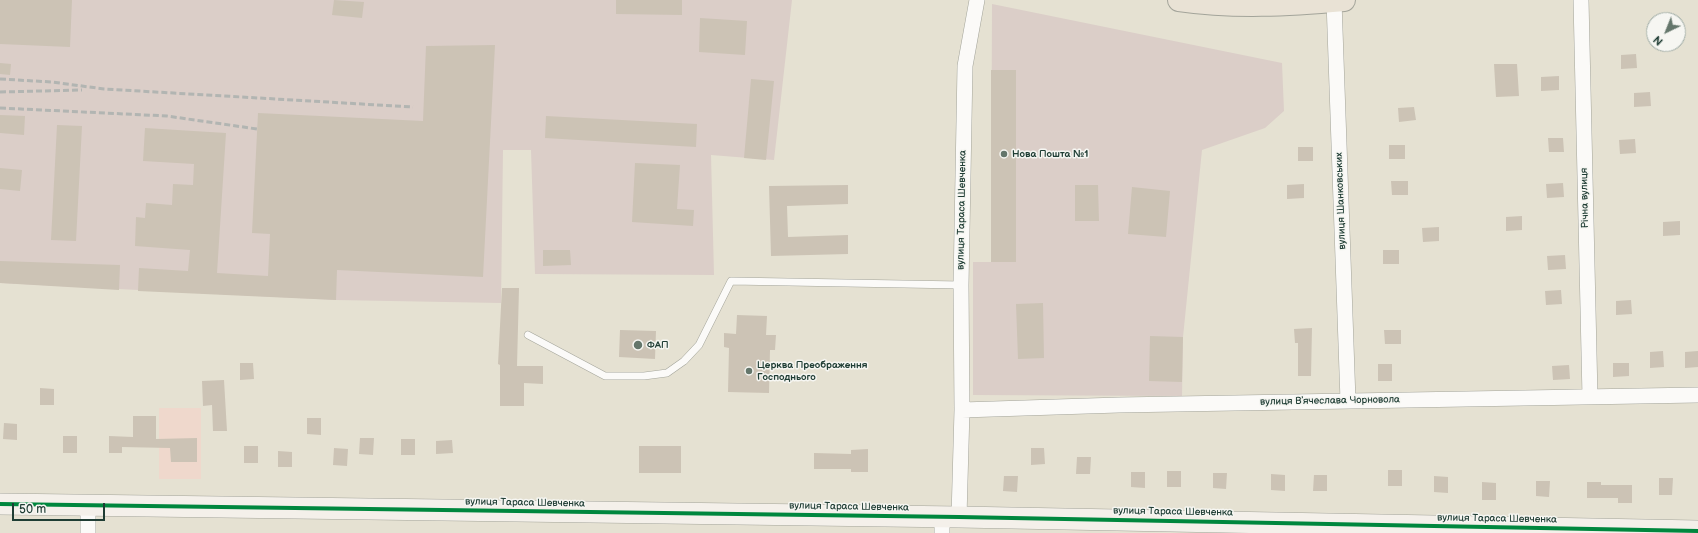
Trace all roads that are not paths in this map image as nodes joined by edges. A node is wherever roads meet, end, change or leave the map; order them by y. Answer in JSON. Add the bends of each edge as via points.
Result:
{"nodes":[{"id":1,"x":977,"y":0,"type":"edge"},
{"id":2,"x":1339,"y":0,"type":"edge"},
{"id":3,"x":1580,"y":0,"type":"edge"},
{"id":4,"x":1189,"y":1,"type":"edge"},
{"id":5,"x":961,"y":285,"type":"junction"},
{"id":6,"x":528,"y":335,"type":"dead end"},
{"id":7,"x":1698,"y":395,"type":"edge"},
{"id":8,"x":1590,"y":397,"type":"junction"},
{"id":9,"x":1348,"y":401,"type":"junction"},
{"id":10,"x":962,"y":410,"type":"junction"},
{"id":11,"x":0,"y":504,"type":"edge"},
{"id":12,"x":88,"y":506,"type":"junction"},
{"id":13,"x":948,"y":522,"type":"edge"},
{"id":14,"x":1321,"y":528,"type":"edge"},
{"id":15,"x":1698,"y":531,"type":"edge"},
{"id":16,"x":88,"y":533,"type":"edge"}],
"edges":[{"from":1,"to":5,"type":"street","name":"вулиця Тараса Шевченка","via":[[965,66]]},
{"from":2,"to":4,"type":"highway","via":[[1253,6]]},
{"from":2,"to":9,"type":"street","name":"вулиця Шанковських"},
{"from":3,"to":8,"type":"street","name":"Річна вулиця"},
{"from":5,"to":6,"type":"lane","via":[[731,281],[699,345],[684,361],[667,373],[644,376],[605,376]]},
{"from":5,"to":10,"type":"street","name":"вулиця Тараса Шевченка"},
{"from":7,"to":8,"type":"street","name":"вулиця Вʼячеслава Чорновола"},
{"from":8,"to":9,"type":"street","name":"вулиця Вʼячеслава Чорновола"},
{"from":9,"to":10,"type":"street","name":"вулиця Вʼячеслава Чорновола"},
{"from":10,"to":13,"type":"street","name":"вулиця Тараса Шевченка"},
{"from":11,"to":12,"type":"street","name":"вулиця Тараса Шевченка"},
{"from":12,"to":13,"type":"street","name":"вулиця Тараса Шевченка"},
{"from":12,"to":16,"type":"street"},
{"from":13,"to":14,"type":"street","name":"вулиця Тараса Шевченка"},
{"from":14,"to":15,"type":"street","name":"вулиця Тараса Шевченка"}]}
